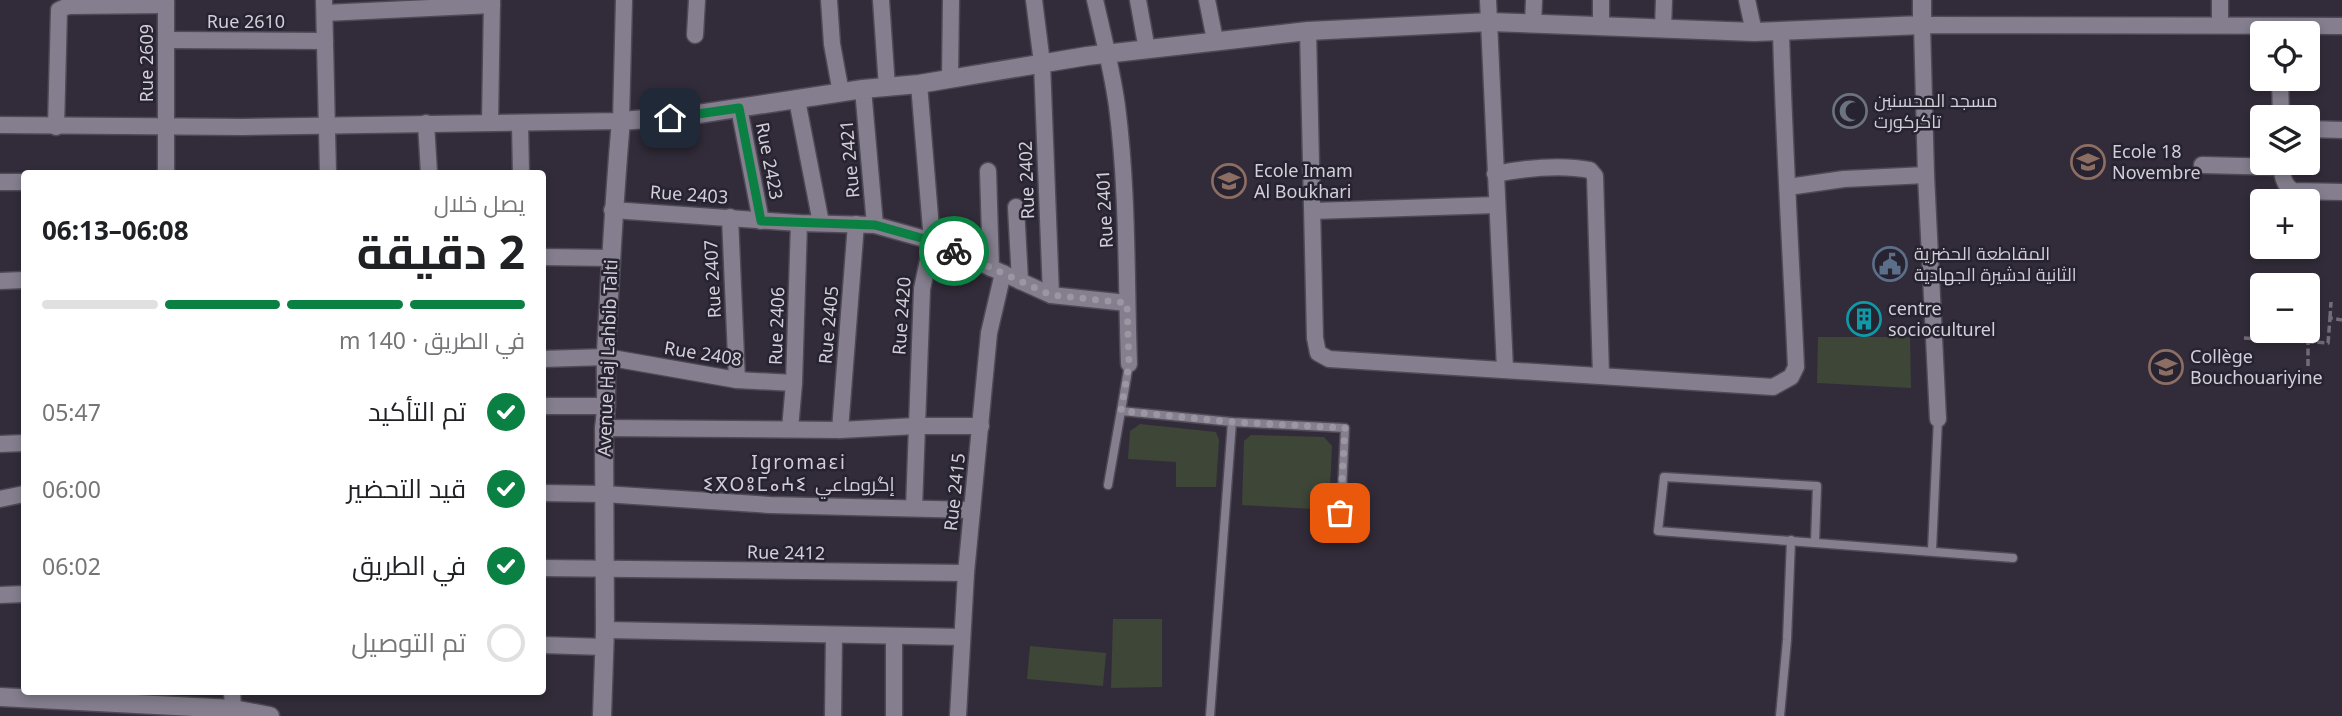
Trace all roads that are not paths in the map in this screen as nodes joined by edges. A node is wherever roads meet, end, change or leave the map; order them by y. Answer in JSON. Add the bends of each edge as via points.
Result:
{"nodes":[{"id":1,"x":624,"y":0,"type":"edge"},
{"id":2,"x":697,"y":0,"type":"edge"},
{"id":3,"x":829,"y":0,"type":"edge"},
{"id":4,"x":881,"y":0,"type":"edge"},
{"id":5,"x":951,"y":0,"type":"edge"},
{"id":6,"x":1034,"y":0,"type":"edge"},
{"id":7,"x":1095,"y":0,"type":"edge"},
{"id":8,"x":1138,"y":0,"type":"edge"},
{"id":9,"x":1207,"y":0,"type":"edge"},
{"id":10,"x":1488,"y":0,"type":"edge"},
{"id":11,"x":1534,"y":0,"type":"edge"},
{"id":12,"x":1601,"y":0,"type":"edge"},
{"id":13,"x":1664,"y":0,"type":"edge"},
{"id":14,"x":1747,"y":0,"type":"edge"},
{"id":15,"x":1922,"y":0,"type":"edge"},
{"id":16,"x":2220,"y":0,"type":"edge"},
{"id":17,"x":166,"y":2,"type":"edge"},
{"id":18,"x":492,"y":3,"type":"edge"},
{"id":19,"x":325,"y":7,"type":"edge"},
{"id":20,"x":1490,"y":22,"type":"junction"},
{"id":21,"x":1533,"y":24,"type":"junction"},
{"id":22,"x":1923,"y":25,"type":"junction"},
{"id":23,"x":2220,"y":25,"type":"junction"},
{"id":24,"x":2342,"y":26,"type":"edge"},
{"id":25,"x":1601,"y":27,"type":"junction"},
{"id":26,"x":2320,"y":27,"type":"edge"},
{"id":27,"x":2250,"y":28,"type":"edge"},
{"id":28,"x":1662,"y":29,"type":"junction"},
{"id":29,"x":1308,"y":31,"type":"junction"},
{"id":30,"x":1754,"y":32,"type":"junction"},
{"id":31,"x":1781,"y":32,"type":"junction"},
{"id":32,"x":695,"y":35,"type":"dead end"},
{"id":33,"x":166,"y":40,"type":"junction"},
{"id":34,"x":1215,"y":40,"type":"junction"},
{"id":35,"x":325,"y":41,"type":"junction"},
{"id":36,"x":1147,"y":50,"type":"junction"},
{"id":37,"x":1107,"y":53,"type":"junction"},
{"id":38,"x":1042,"y":63,"type":"junction"},
{"id":39,"x":950,"y":79,"type":"junction"},
{"id":40,"x":919,"y":84,"type":"junction"},
{"id":41,"x":887,"y":87,"type":"junction"},
{"id":42,"x":863,"y":89,"type":"junction"},
{"id":43,"x":841,"y":93,"type":"junction"},
{"id":44,"x":797,"y":100,"type":"junction"},
{"id":45,"x":739,"y":108,"type":"junction"},
{"id":46,"x":621,"y":121,"type":"junction"},
{"id":47,"x":426,"y":123,"type":"junction"},
{"id":48,"x":490,"y":123,"type":"junction"},
{"id":49,"x":520,"y":124,"type":"junction"},
{"id":50,"x":0,"y":125,"type":"edge"},
{"id":51,"x":327,"y":125,"type":"junction"},
{"id":52,"x":166,"y":126,"type":"junction"},
{"id":53,"x":55,"y":127,"type":"junction"},
{"id":54,"x":2320,"y":129,"type":"edge"},
{"id":55,"x":2342,"y":130,"type":"edge"},
{"id":56,"x":2202,"y":165,"type":"dead end"},
{"id":57,"x":2250,"y":165,"type":"edge"},
{"id":58,"x":166,"y":170,"type":"edge"},
{"id":59,"x":328,"y":170,"type":"edge"},
{"id":60,"x":429,"y":170,"type":"edge"},
{"id":61,"x":521,"y":170,"type":"edge"},
{"id":62,"x":988,"y":171,"type":"dead end"},
{"id":63,"x":1495,"y":174,"type":"junction"},
{"id":64,"x":1926,"y":174,"type":"junction"},
{"id":65,"x":2283,"y":175,"type":"edge"},
{"id":66,"x":0,"y":182,"type":"edge"},
{"id":67,"x":21,"y":182,"type":"edge"},
{"id":68,"x":1788,"y":187,"type":"junction"},
{"id":69,"x":2342,"y":192,"type":"edge"},
{"id":70,"x":1497,"y":205,"type":"junction"},
{"id":71,"x":1016,"y":207,"type":"dead end"},
{"id":72,"x":612,"y":210,"type":"junction"},
{"id":73,"x":1313,"y":211,"type":"junction"},
{"id":74,"x":730,"y":217,"type":"junction"},
{"id":75,"x":761,"y":221,"type":"junction"},
{"id":76,"x":799,"y":223,"type":"junction"},
{"id":77,"x":821,"y":223,"type":"junction"},
{"id":78,"x":856,"y":224,"type":"junction"},
{"id":79,"x":875,"y":225,"type":"junction"},
{"id":80,"x":932,"y":241,"type":"junction"},
{"id":81,"x":546,"y":257,"type":"edge"},
{"id":82,"x":612,"y":258,"type":"junction"},
{"id":83,"x":997,"y":270,"type":"junction"},
{"id":84,"x":21,"y":280,"type":"edge"},
{"id":85,"x":0,"y":281,"type":"edge"},
{"id":86,"x":1020,"y":281,"type":"junction"},
{"id":87,"x":1051,"y":295,"type":"junction"},
{"id":88,"x":1127,"y":303,"type":"junction"},
{"id":89,"x":606,"y":357,"type":"junction"},
{"id":90,"x":546,"y":359,"type":"edge"},
{"id":91,"x":1129,"y":364,"type":"joint"},
{"id":92,"x":1505,"y":369,"type":"junction"},
{"id":93,"x":1601,"y":375,"type":"junction"},
{"id":94,"x":737,"y":380,"type":"junction"},
{"id":95,"x":794,"y":383,"type":"junction"},
{"id":96,"x":546,"y":406,"type":"edge"},
{"id":97,"x":607,"y":407,"type":"junction"},
{"id":98,"x":1121,"y":411,"type":"junction"},
{"id":99,"x":1938,"y":419,"type":"joint"},
{"id":100,"x":1232,"y":422,"type":"junction"},
{"id":101,"x":916,"y":426,"type":"junction"},
{"id":102,"x":981,"y":426,"type":"junction"},
{"id":103,"x":604,"y":428,"type":"junction"},
{"id":104,"x":790,"y":429,"type":"junction"},
{"id":105,"x":840,"y":430,"type":"junction"},
{"id":106,"x":21,"y":443,"type":"edge"},
{"id":107,"x":0,"y":444,"type":"edge"},
{"id":108,"x":1108,"y":485,"type":"dead end"},
{"id":109,"x":546,"y":493,"type":"edge"},
{"id":110,"x":604,"y":494,"type":"junction"},
{"id":111,"x":21,"y":495,"type":"edge"},
{"id":112,"x":0,"y":499,"type":"edge"},
{"id":113,"x":914,"y":508,"type":"junction"},
{"id":114,"x":972,"y":510,"type":"junction"},
{"id":115,"x":1340,"y":513,"type":"dead end"},
{"id":116,"x":1791,"y":540,"type":"junction"},
{"id":117,"x":1815,"y":542,"type":"junction"},
{"id":118,"x":1932,"y":550,"type":"junction"},
{"id":119,"x":2013,"y":558,"type":"dead end"},
{"id":120,"x":546,"y":568,"type":"edge"},
{"id":121,"x":605,"y":569,"type":"junction"},
{"id":122,"x":966,"y":573,"type":"junction"},
{"id":123,"x":21,"y":594,"type":"edge"},
{"id":124,"x":0,"y":595,"type":"edge"},
{"id":125,"x":834,"y":635,"type":"junction"},
{"id":126,"x":894,"y":636,"type":"junction"},
{"id":127,"x":962,"y":637,"type":"junction"},
{"id":128,"x":604,"y":638,"type":"junction"},
{"id":129,"x":546,"y":645,"type":"edge"},
{"id":130,"x":80,"y":696,"type":"edge"},
{"id":131,"x":0,"y":697,"type":"edge"},
{"id":132,"x":146,"y":698,"type":"edge"},
{"id":133,"x":232,"y":700,"type":"edge"},
{"id":134,"x":212,"y":711,"type":"edge"},
{"id":135,"x":270,"y":716,"type":"edge"},
{"id":136,"x":602,"y":716,"type":"edge"},
{"id":137,"x":833,"y":716,"type":"edge"},
{"id":138,"x":894,"y":716,"type":"edge"},
{"id":139,"x":958,"y":716,"type":"edge"},
{"id":140,"x":1210,"y":716,"type":"edge"},
{"id":141,"x":1780,"y":716,"type":"edge"}],
"edges":[{"from":1,"to":46,"type":"street","name":"Avenue Haj Lahbib Talti"},
{"from":2,"to":32,"type":"street"},
{"from":3,"to":43,"type":"street"},
{"from":4,"to":41,"type":"street"},
{"from":5,"to":39,"type":"street"},
{"from":6,"to":38,"type":"street","name":"Rue 2402"},
{"from":7,"to":37,"type":"street","name":"Rue 2401"},
{"from":8,"to":36,"type":"street"},
{"from":9,"to":34,"type":"street"},
{"from":10,"to":20,"type":"street"},
{"from":11,"to":21,"type":"street"},
{"from":12,"to":25,"type":"street"},
{"from":13,"to":28,"type":"street"},
{"from":14,"to":30,"type":"street"},
{"from":15,"to":22,"type":"street"},
{"from":16,"to":23,"type":"street"},
{"from":17,"to":33,"type":"street","name":"Rue 2609"},
{"from":17,"to":53,"type":"street","via":[[59,10]]},
{"from":18,"to":19,"type":"street"},
{"from":18,"to":48,"type":"street"},
{"from":19,"to":35,"type":"street"},
{"from":20,"to":21,"type":"street"},
{"from":20,"to":29,"type":"street"},
{"from":20,"to":63,"type":"street"},
{"from":21,"to":25,"type":"street"},
{"from":22,"to":23,"type":"street"},
{"from":22,"to":31,"type":"street"},
{"from":22,"to":64,"type":"street"},
{"from":23,"to":27,"type":"street"},
{"from":24,"to":26,"type":"street"},
{"from":25,"to":28,"type":"street"},
{"from":28,"to":30,"type":"street"},
{"from":29,"to":34,"type":"street"},
{"from":29,"to":73,"type":"street"},
{"from":30,"to":31,"type":"street"},
{"from":31,"to":68,"type":"street"},
{"from":33,"to":35,"type":"street","name":"Rue 2610"},
{"from":33,"to":52,"type":"street","name":"Rue 2609"},
{"from":34,"to":36,"type":"street"},
{"from":35,"to":51,"type":"street"},
{"from":36,"to":37,"type":"street"},
{"from":37,"to":38,"type":"street"},
{"from":37,"to":88,"type":"street","name":"Rue 2401","via":[[1121,149]]},
{"from":38,"to":39,"type":"street"},
{"from":38,"to":87,"type":"street","name":"Rue 2402"},
{"from":39,"to":40,"type":"street"},
{"from":40,"to":41,"type":"street"},
{"from":40,"to":80,"type":"street","name":"Rue 2420"},
{"from":41,"to":42,"type":"street"},
{"from":42,"to":43,"type":"street"},
{"from":42,"to":79,"type":"street","name":"Rue 2421"},
{"from":43,"to":44,"type":"street"},
{"from":44,"to":45,"type":"street"},
{"from":44,"to":77,"type":"street"},
{"from":45,"to":46,"type":"street"},
{"from":45,"to":75,"type":"street","name":"Rue 2423"},
{"from":46,"to":49,"type":"street"},
{"from":46,"to":72,"type":"street","name":"Avenue Haj Lahbib Talti"},
{"from":47,"to":48,"type":"street"},
{"from":47,"to":51,"type":"street"},
{"from":47,"to":60,"type":"street"},
{"from":48,"to":49,"type":"street"},
{"from":49,"to":61,"type":"street"},
{"from":50,"to":53,"type":"street"},
{"from":51,"to":52,"type":"street"},
{"from":51,"to":59,"type":"street"},
{"from":52,"to":53,"type":"street"},
{"from":52,"to":58,"type":"street","name":"Rue 2609"},
{"from":54,"to":55,"type":"street"},
{"from":56,"to":57,"type":"street"},
{"from":62,"to":83,"type":"street","name":"Rue 2415"},
{"from":63,"to":70,"type":"street"},
{"from":63,"to":93,"type":"street","via":[[1578,167],[1595,176]]},
{"from":64,"to":68,"type":"street"},
{"from":64,"to":99,"type":"street"},
{"from":65,"to":69,"type":"street","via":[[2294,191]]},
{"from":66,"to":67,"type":"street"},
{"from":68,"to":93,"type":"street","via":[[1796,367],[1791,377],[1773,387]]},
{"from":70,"to":73,"type":"street"},
{"from":70,"to":92,"type":"street"},
{"from":71,"to":86,"type":"street"},
{"from":72,"to":74,"type":"street","name":"Rue 2403"},
{"from":72,"to":82,"type":"street","name":"Avenue Haj Lahbib Talti"},
{"from":73,"to":92,"type":"street","via":[[1318,353],[1329,359]]},
{"from":74,"to":75,"type":"street","name":"Rue 2403"},
{"from":74,"to":94,"type":"street","name":"Rue 2407"},
{"from":75,"to":76,"type":"street","name":"Rue 2403"},
{"from":76,"to":77,"type":"street","name":"Rue 2403"},
{"from":76,"to":95,"type":"street","name":"Rue 2406"},
{"from":77,"to":78,"type":"street","name":"Rue 2403"},
{"from":78,"to":79,"type":"street","name":"Rue 2403"},
{"from":78,"to":105,"type":"street","name":"Rue 2405"},
{"from":79,"to":80,"type":"street","name":"Rue 2403"},
{"from":80,"to":83,"type":"street","name":"Rue 2403"},
{"from":80,"to":101,"type":"street","name":"Rue 2420","via":[[922,289]]},
{"from":81,"to":82,"type":"street"},
{"from":82,"to":89,"type":"street","name":"Avenue Haj Lahbib Talti"},
{"from":83,"to":86,"type":"street","name":"Rue 2403"},
{"from":83,"to":102,"type":"street","name":"Rue 2415"},
{"from":84,"to":85,"type":"street"},
{"from":86,"to":87,"type":"street","name":"Rue 2403"},
{"from":87,"to":88,"type":"street","name":"Rue 2403"},
{"from":88,"to":91,"type":"street","name":"Rue 2401"},
{"from":89,"to":90,"type":"street","name":"Rue 2408"},
{"from":89,"to":94,"type":"street","name":"Rue 2408"},
{"from":89,"to":97,"type":"street","name":"Avenue Haj Lahbib Talti"},
{"from":91,"to":98,"type":"lane"},
{"from":92,"to":93,"type":"street"},
{"from":94,"to":95,"type":"street","name":"Rue 2408"},
{"from":95,"to":104,"type":"street","name":"Rue 2406"},
{"from":96,"to":97,"type":"street"},
{"from":97,"to":103,"type":"street","name":"Avenue Haj Lahbib Talti"},
{"from":98,"to":100,"type":"lane"},
{"from":98,"to":108,"type":"lane"},
{"from":99,"to":118,"type":"lane"},
{"from":100,"to":115,"type":"lane","via":[[1345,428]]},
{"from":100,"to":140,"type":"lane"},
{"from":101,"to":102,"type":"street"},
{"from":101,"to":105,"type":"street"},
{"from":101,"to":113,"type":"street","name":"Rue 2420"},
{"from":102,"to":114,"type":"street","name":"Rue 2415"},
{"from":103,"to":104,"type":"street"},
{"from":103,"to":110,"type":"street","name":"Avenue Haj Lahbib Talti"},
{"from":104,"to":105,"type":"street"},
{"from":106,"to":107,"type":"street"},
{"from":109,"to":110,"type":"street"},
{"from":110,"to":113,"type":"street","via":[[769,505]]},
{"from":110,"to":121,"type":"street","name":"Avenue Haj Lahbib Talti"},
{"from":111,"to":112,"type":"street"},
{"from":113,"to":114,"type":"street"},
{"from":114,"to":122,"type":"street","name":"Rue 2415"},
{"from":116,"to":117,"type":"lane"},
{"from":116,"to":117,"type":"lane","via":[[1658,531],[1664,477],[1817,486]]},
{"from":116,"to":141,"type":"lane"},
{"from":117,"to":118,"type":"lane"},
{"from":118,"to":119,"type":"lane"},
{"from":120,"to":121,"type":"street","name":"Rue 2412"},
{"from":121,"to":122,"type":"street","name":"Rue 2412"},
{"from":121,"to":128,"type":"street","name":"Avenue Haj Lahbib Talti"},
{"from":122,"to":127,"type":"street","name":"Rue 2415"},
{"from":123,"to":124,"type":"street"},
{"from":125,"to":126,"type":"street"},
{"from":125,"to":128,"type":"street"},
{"from":125,"to":137,"type":"street"},
{"from":126,"to":127,"type":"street"},
{"from":126,"to":138,"type":"street"},
{"from":127,"to":139,"type":"street","name":"Rue 2415"},
{"from":128,"to":129,"type":"street"},
{"from":128,"to":136,"type":"street","name":"Avenue Haj Lahbib Talti"},
{"from":130,"to":131,"type":"street"},
{"from":130,"to":132,"type":"street"},
{"from":132,"to":134,"type":"street"},
{"from":133,"to":134,"type":"street"},
{"from":133,"to":135,"type":"street"}]}
